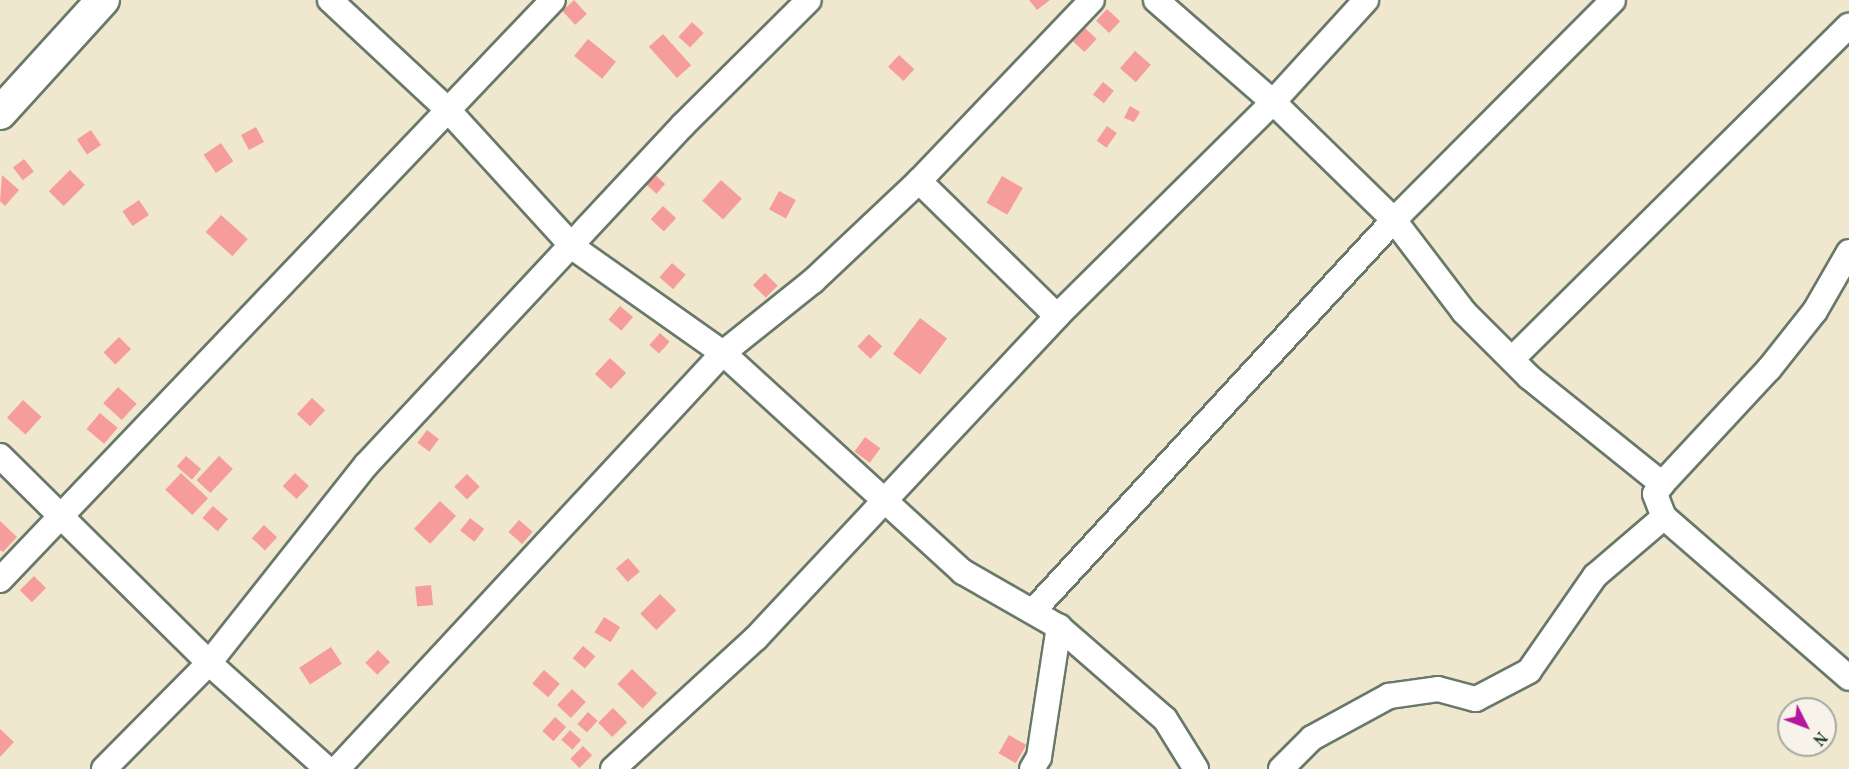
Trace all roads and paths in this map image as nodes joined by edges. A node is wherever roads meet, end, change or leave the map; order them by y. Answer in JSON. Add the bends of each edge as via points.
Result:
{"nodes":[{"id":1,"x":103,"y":0,"type":"edge"},
{"id":2,"x":330,"y":0,"type":"edge"},
{"id":3,"x":553,"y":0,"type":"edge"},
{"id":4,"x":809,"y":0,"type":"edge"},
{"id":5,"x":1092,"y":0,"type":"edge"},
{"id":6,"x":1156,"y":0,"type":"edge"},
{"id":7,"x":1366,"y":0,"type":"edge"},
{"id":8,"x":1613,"y":0,"type":"edge"},
{"id":9,"x":1849,"y":26,"type":"edge"},
{"id":10,"x":1273,"y":102,"type":"junction"},
{"id":11,"x":447,"y":109,"type":"junction"},
{"id":12,"x":0,"y":113,"type":"edge"},
{"id":13,"x":918,"y":181,"type":"junction"},
{"id":14,"x":1394,"y":220,"type":"junction"},
{"id":15,"x":574,"y":248,"type":"junction"},
{"id":16,"x":1849,"y":252,"type":"edge"},
{"id":17,"x":1057,"y":316,"type":"junction"},
{"id":18,"x":723,"y":353,"type":"junction"},
{"id":19,"x":1512,"y":359,"type":"junction"},
{"id":20,"x":0,"y":456,"type":"edge"},
{"id":21,"x":1662,"y":484,"type":"junction"},
{"id":22,"x":884,"y":499,"type":"junction"},
{"id":23,"x":61,"y":514,"type":"junction"},
{"id":24,"x":1664,"y":517,"type":"junction"},
{"id":25,"x":0,"y":580,"type":"edge"},
{"id":26,"x":1034,"y":610,"type":"junction"},
{"id":27,"x":1059,"y":627,"type":"junction"},
{"id":28,"x":209,"y":663,"type":"junction"},
{"id":29,"x":1849,"y":678,"type":"edge"},
{"id":30,"x":104,"y":769,"type":"edge"},
{"id":31,"x":327,"y":769,"type":"edge"},
{"id":32,"x":337,"y":769,"type":"edge"},
{"id":33,"x":613,"y":769,"type":"edge"},
{"id":34,"x":1032,"y":769,"type":"edge"},
{"id":35,"x":1196,"y":769,"type":"edge"},
{"id":36,"x":1281,"y":769,"type":"edge"}],
"edges":[{"from":1,"to":12,"type":"street"},
{"from":2,"to":11,"type":"street"},
{"from":3,"to":11,"type":"street"},
{"from":4,"to":15,"type":"street","via":[[683,125]]},
{"from":5,"to":13,"type":"street"},
{"from":6,"to":10,"type":"street"},
{"from":7,"to":10,"type":"street"},
{"from":8,"to":14,"type":"street"},
{"from":9,"to":19,"type":"street"},
{"from":10,"to":14,"type":"street"},
{"from":10,"to":17,"type":"street"},
{"from":11,"to":15,"type":"street"},
{"from":11,"to":23,"type":"street"},
{"from":13,"to":17,"type":"street"},
{"from":13,"to":18,"type":"street","via":[[813,281]]},
{"from":14,"to":19,"type":"street","via":[[1464,312]]},
{"from":14,"to":26,"type":"street"},
{"from":15,"to":18,"type":"street"},
{"from":15,"to":28,"type":"street","via":[[366,465]]},
{"from":16,"to":21,"type":"street","via":[[1815,311],[1769,369]]},
{"from":17,"to":22,"type":"street"},
{"from":18,"to":22,"type":"street"},
{"from":18,"to":32,"type":"street"},
{"from":19,"to":21,"type":"street","via":[[1557,404]]},
{"from":20,"to":23,"type":"street"},
{"from":21,"to":24,"type":"street","via":[[1655,494]]},
{"from":22,"to":26,"type":"street","via":[[963,572]]},
{"from":22,"to":33,"type":"street","via":[[756,638]]},
{"from":23,"to":25,"type":"street"},
{"from":23,"to":28,"type":"street"},
{"from":24,"to":29,"type":"street"},
{"from":24,"to":36,"type":"street","via":[[1594,576],[1529,671],[1476,699],[1438,689],[1389,696],[1312,738]]},
{"from":26,"to":27,"type":"street"},
{"from":27,"to":34,"type":"street","via":[[1039,757]]},
{"from":27,"to":35,"type":"street","via":[[1166,719]]},
{"from":28,"to":30,"type":"street"},
{"from":28,"to":31,"type":"street"}]}
